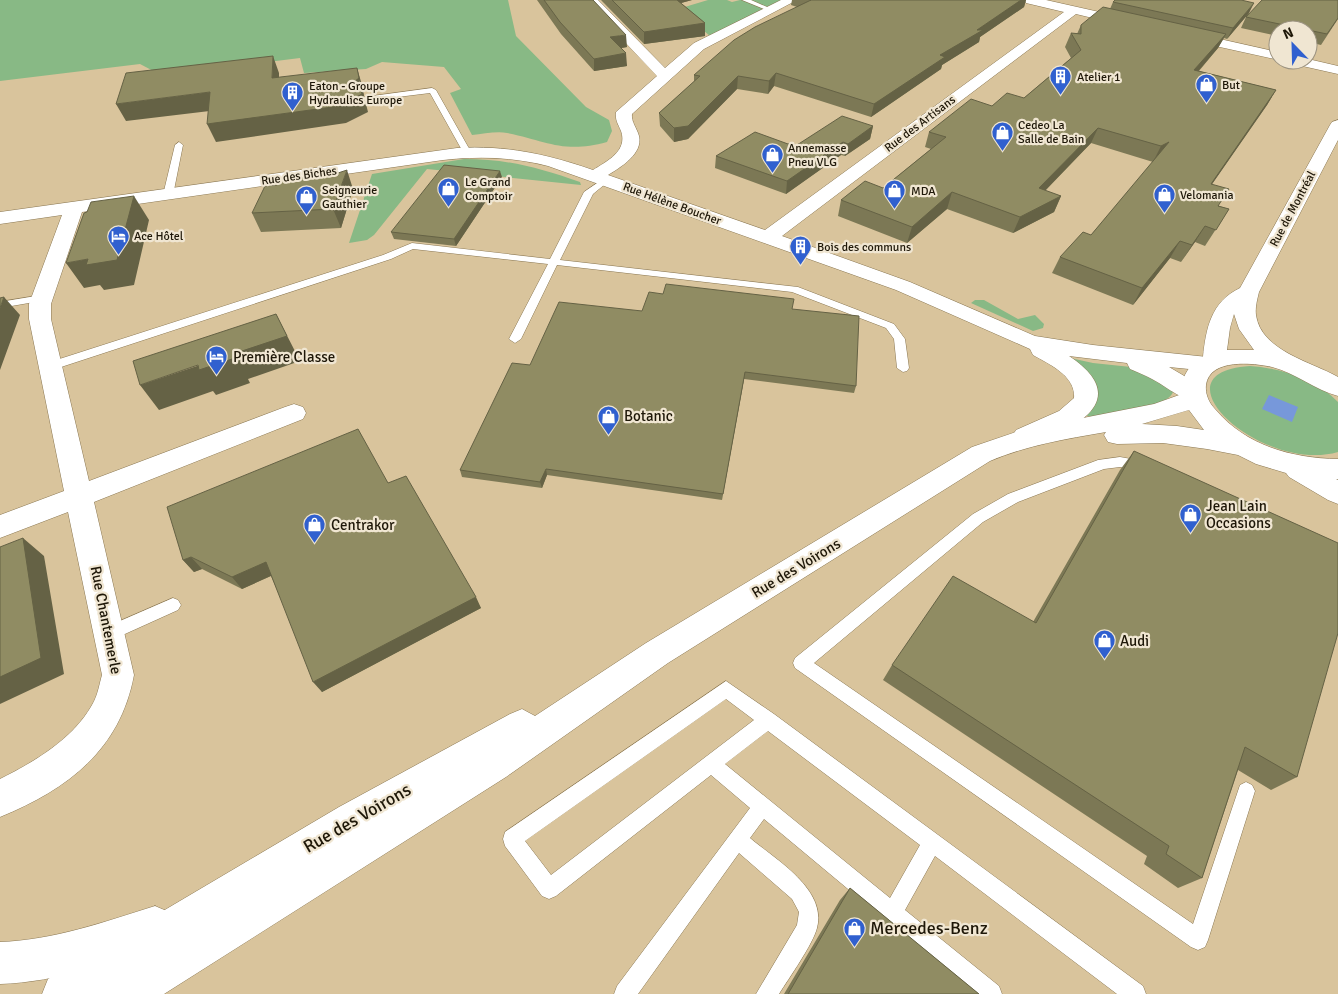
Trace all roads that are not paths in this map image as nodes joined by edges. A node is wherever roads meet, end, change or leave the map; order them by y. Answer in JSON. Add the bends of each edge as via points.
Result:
{"nodes":[{"id":1,"x":591,"y":0,"type":"edge"},
{"id":2,"x":746,"y":0,"type":"edge"},
{"id":3,"x":791,"y":0,"type":"edge"},
{"id":4,"x":1030,"y":0,"type":"edge"},
{"id":5,"x":771,"y":10,"type":"junction"},
{"id":6,"x":1074,"y":10,"type":"junction"},
{"id":7,"x":1142,"y":25,"type":"edge"},
{"id":8,"x":1169,"y":32,"type":"edge"},
{"id":9,"x":1268,"y":54,"type":"edge"},
{"id":10,"x":1318,"y":65,"type":"edge"},
{"id":11,"x":1338,"y":70,"type":"edge"},
{"id":12,"x":664,"y":75,"type":"junction"},
{"id":13,"x":365,"y":99,"type":"dead end"},
{"id":14,"x":1336,"y":135,"type":"edge"},
{"id":15,"x":179,"y":145,"type":"dead end"},
{"id":16,"x":467,"y":152,"type":"junction"},
{"id":17,"x":600,"y":178,"type":"junction"},
{"id":18,"x":168,"y":195,"type":"junction"},
{"id":19,"x":74,"y":207,"type":"junction"},
{"id":20,"x":0,"y":218,"type":"edge"},
{"id":21,"x":767,"y":238,"type":"junction"},
{"id":22,"x":554,"y":262,"type":"junction"},
{"id":23,"x":1248,"y":292,"type":"junction"},
{"id":24,"x":42,"y":298,"type":"junction"},
{"id":25,"x":0,"y":305,"type":"edge"},
{"id":26,"x":1015,"y":337,"type":"junction"},
{"id":27,"x":515,"y":339,"type":"dead end"},
{"id":28,"x":1093,"y":353,"type":"junction"},
{"id":29,"x":1212,"y":362,"type":"junction"},
{"id":30,"x":1284,"y":363,"type":"junction"},
{"id":31,"x":51,"y":366,"type":"junction"},
{"id":32,"x":903,"y":368,"type":"dead end"},
{"id":33,"x":1338,"y":388,"type":"edge"},
{"id":34,"x":1195,"y":396,"type":"junction"},
{"id":35,"x":294,"y":413,"type":"dead end"},
{"id":36,"x":1025,"y":437,"type":"junction"},
{"id":37,"x":1248,"y":448,"type":"junction"},
{"id":38,"x":1286,"y":463,"type":"junction"},
{"id":39,"x":1338,"y":468,"type":"edge"},
{"id":40,"x":1156,"y":472,"type":"edge"},
{"id":41,"x":935,"y":484,"type":"junction"},
{"id":42,"x":1338,"y":493,"type":"edge"},
{"id":43,"x":80,"y":495,"type":"junction"},
{"id":44,"x":0,"y":527,"type":"edge"},
{"id":45,"x":173,"y":605,"type":"dead end"},
{"id":46,"x":110,"y":634,"type":"junction"},
{"id":47,"x":657,"y":653,"type":"junction"},
{"id":48,"x":768,"y":720,"type":"junction"},
{"id":49,"x":712,"y":764,"type":"junction"},
{"id":50,"x":1246,"y":791,"type":"dead end"},
{"id":51,"x":6,"y":799,"type":"edge"},
{"id":52,"x":762,"y":806,"type":"junction"},
{"id":53,"x":738,"y":840,"type":"junction"},
{"id":54,"x":932,"y":843,"type":"junction"},
{"id":55,"x":199,"y":912,"type":"junction"},
{"id":56,"x":892,"y":913,"type":"junction"},
{"id":57,"x":0,"y":963,"type":"edge"},
{"id":58,"x":63,"y":994,"type":"edge"},
{"id":59,"x":125,"y":994,"type":"edge"},
{"id":60,"x":626,"y":994,"type":"edge"},
{"id":61,"x":767,"y":994,"type":"edge"},
{"id":62,"x":990,"y":994,"type":"edge"},
{"id":63,"x":1135,"y":994,"type":"edge"}],
"edges":[{"from":1,"to":12,"type":"street"},
{"from":2,"to":5,"type":"lane"},
{"from":3,"to":5,"type":"street","name":"Rue Hélène Boucher"},
{"from":4,"to":6,"type":"street"},
{"from":5,"to":12,"type":"street","name":"Rue Hélène Boucher","via":[[702,44]]},
{"from":6,"to":7,"type":"street"},
{"from":6,"to":21,"type":"street","name":"Rue des Artisans"},
{"from":8,"to":9,"type":"street"},
{"from":10,"to":11,"type":"street"},
{"from":12,"to":17,"type":"street","name":"Rue Hélène Boucher","via":[[624,112],[632,137],[631,147]]},
{"from":13,"to":16,"type":"lane","via":[[432,90]]},
{"from":14,"to":23,"type":"street","name":"Rue de Montréal"},
{"from":15,"to":18,"type":"lane"},
{"from":16,"to":17,"type":"street","name":"Rue des Biches","via":[[526,155]]},
{"from":16,"to":18,"type":"street","name":"Rue des Biches"},
{"from":17,"to":21,"type":"street","name":"Rue Hélène Boucher"},
{"from":17,"to":22,"type":"lane","via":[[589,192]]},
{"from":18,"to":19,"type":"street","name":"Rue des Biches"},
{"from":19,"to":20,"type":"street","name":"Rue des Biches"},
{"from":19,"to":24,"type":"street","name":"Rue Chantemerle"},
{"from":21,"to":26,"type":"street","name":"Rue Hélène Boucher","via":[[911,290]]},
{"from":22,"to":27,"type":"lane"},
{"from":22,"to":31,"type":"lane","via":[[412,246],[387,257]]},
{"from":22,"to":32,"type":"lane","via":[[794,289],[890,326],[900,336]]},
{"from":23,"to":29,"type":"street","name":"Rue de Montréal","via":[[1233,300],[1228,307],[1216,338]]},
{"from":23,"to":30,"type":"street","name":"Rue de Montréal","via":[[1244,316],[1248,326]]},
{"from":24,"to":25,"type":"lane"},
{"from":24,"to":31,"type":"street","name":"Rue Chantemerle","via":[[40,319]]},
{"from":26,"to":28,"type":"street","name":"Rue Hélène Boucher"},
{"from":26,"to":36,"type":"street","name":"Rue Hélène Boucher","via":[[1070,367],[1085,389],[1086,399],[1079,409]]},
{"from":28,"to":29,"type":"street","name":"Rue Hélène Boucher"},
{"from":28,"to":34,"type":"street","name":"Rue Hélène Boucher","via":[[1152,368]]},
{"from":29,"to":30,"type":"street","name":"Rue Hélène Boucher","via":[[1245,357]]},
{"from":29,"to":34,"type":"street","via":[[1196,375]]},
{"from":30,"to":33,"type":"street"},
{"from":31,"to":43,"type":"street","name":"Rue Chantemerle"},
{"from":34,"to":36,"type":"street","name":"Rue des Voirons","via":[[1146,415]]},
{"from":34,"to":37,"type":"street","via":[[1204,413],[1218,428]]},
{"from":35,"to":43,"type":"street"},
{"from":36,"to":41,"type":"street","name":"Rue des Voirons","via":[[981,454]]},
{"from":37,"to":38,"type":"street"},
{"from":37,"to":41,"type":"street","name":"Rue des Voirons","via":[[1180,434],[1126,434],[1028,453]]},
{"from":38,"to":39,"type":"street"},
{"from":38,"to":42,"type":"street"},
{"from":40,"to":50,"type":"lane","via":[[1129,463],[1104,464],[995,507],[801,663],[1198,940]]},
{"from":41,"to":47,"type":"street","name":"Rue des Voirons"},
{"from":43,"to":44,"type":"street"},
{"from":43,"to":46,"type":"street","name":"Rue Chantemerle"},
{"from":45,"to":46,"type":"lane"},
{"from":46,"to":51,"type":"street","name":"Rue Chantemerle","via":[[118,675],[114,699],[107,714],[73,753]]},
{"from":47,"to":55,"type":"street","name":"Rue des Voirons","via":[[429,777]]},
{"from":47,"to":59,"type":"street","name":"Rue des Voirons","via":[[493,764]]},
{"from":48,"to":49,"type":"lane"},
{"from":48,"to":49,"type":"lane","via":[[726,688],[512,838],[549,889]]},
{"from":48,"to":54,"type":"lane"},
{"from":49,"to":52,"type":"lane"},
{"from":52,"to":53,"type":"lane"},
{"from":52,"to":56,"type":"lane"},
{"from":53,"to":60,"type":"lane"},
{"from":53,"to":61,"type":"lane","via":[[799,892],[807,905],[807,928]]},
{"from":54,"to":56,"type":"lane"},
{"from":54,"to":63,"type":"lane"},
{"from":55,"to":57,"type":"street","via":[[48,959],[22,964]]},
{"from":55,"to":58,"type":"street","name":"Rue des Voirons"},
{"from":56,"to":62,"type":"lane"}]}
